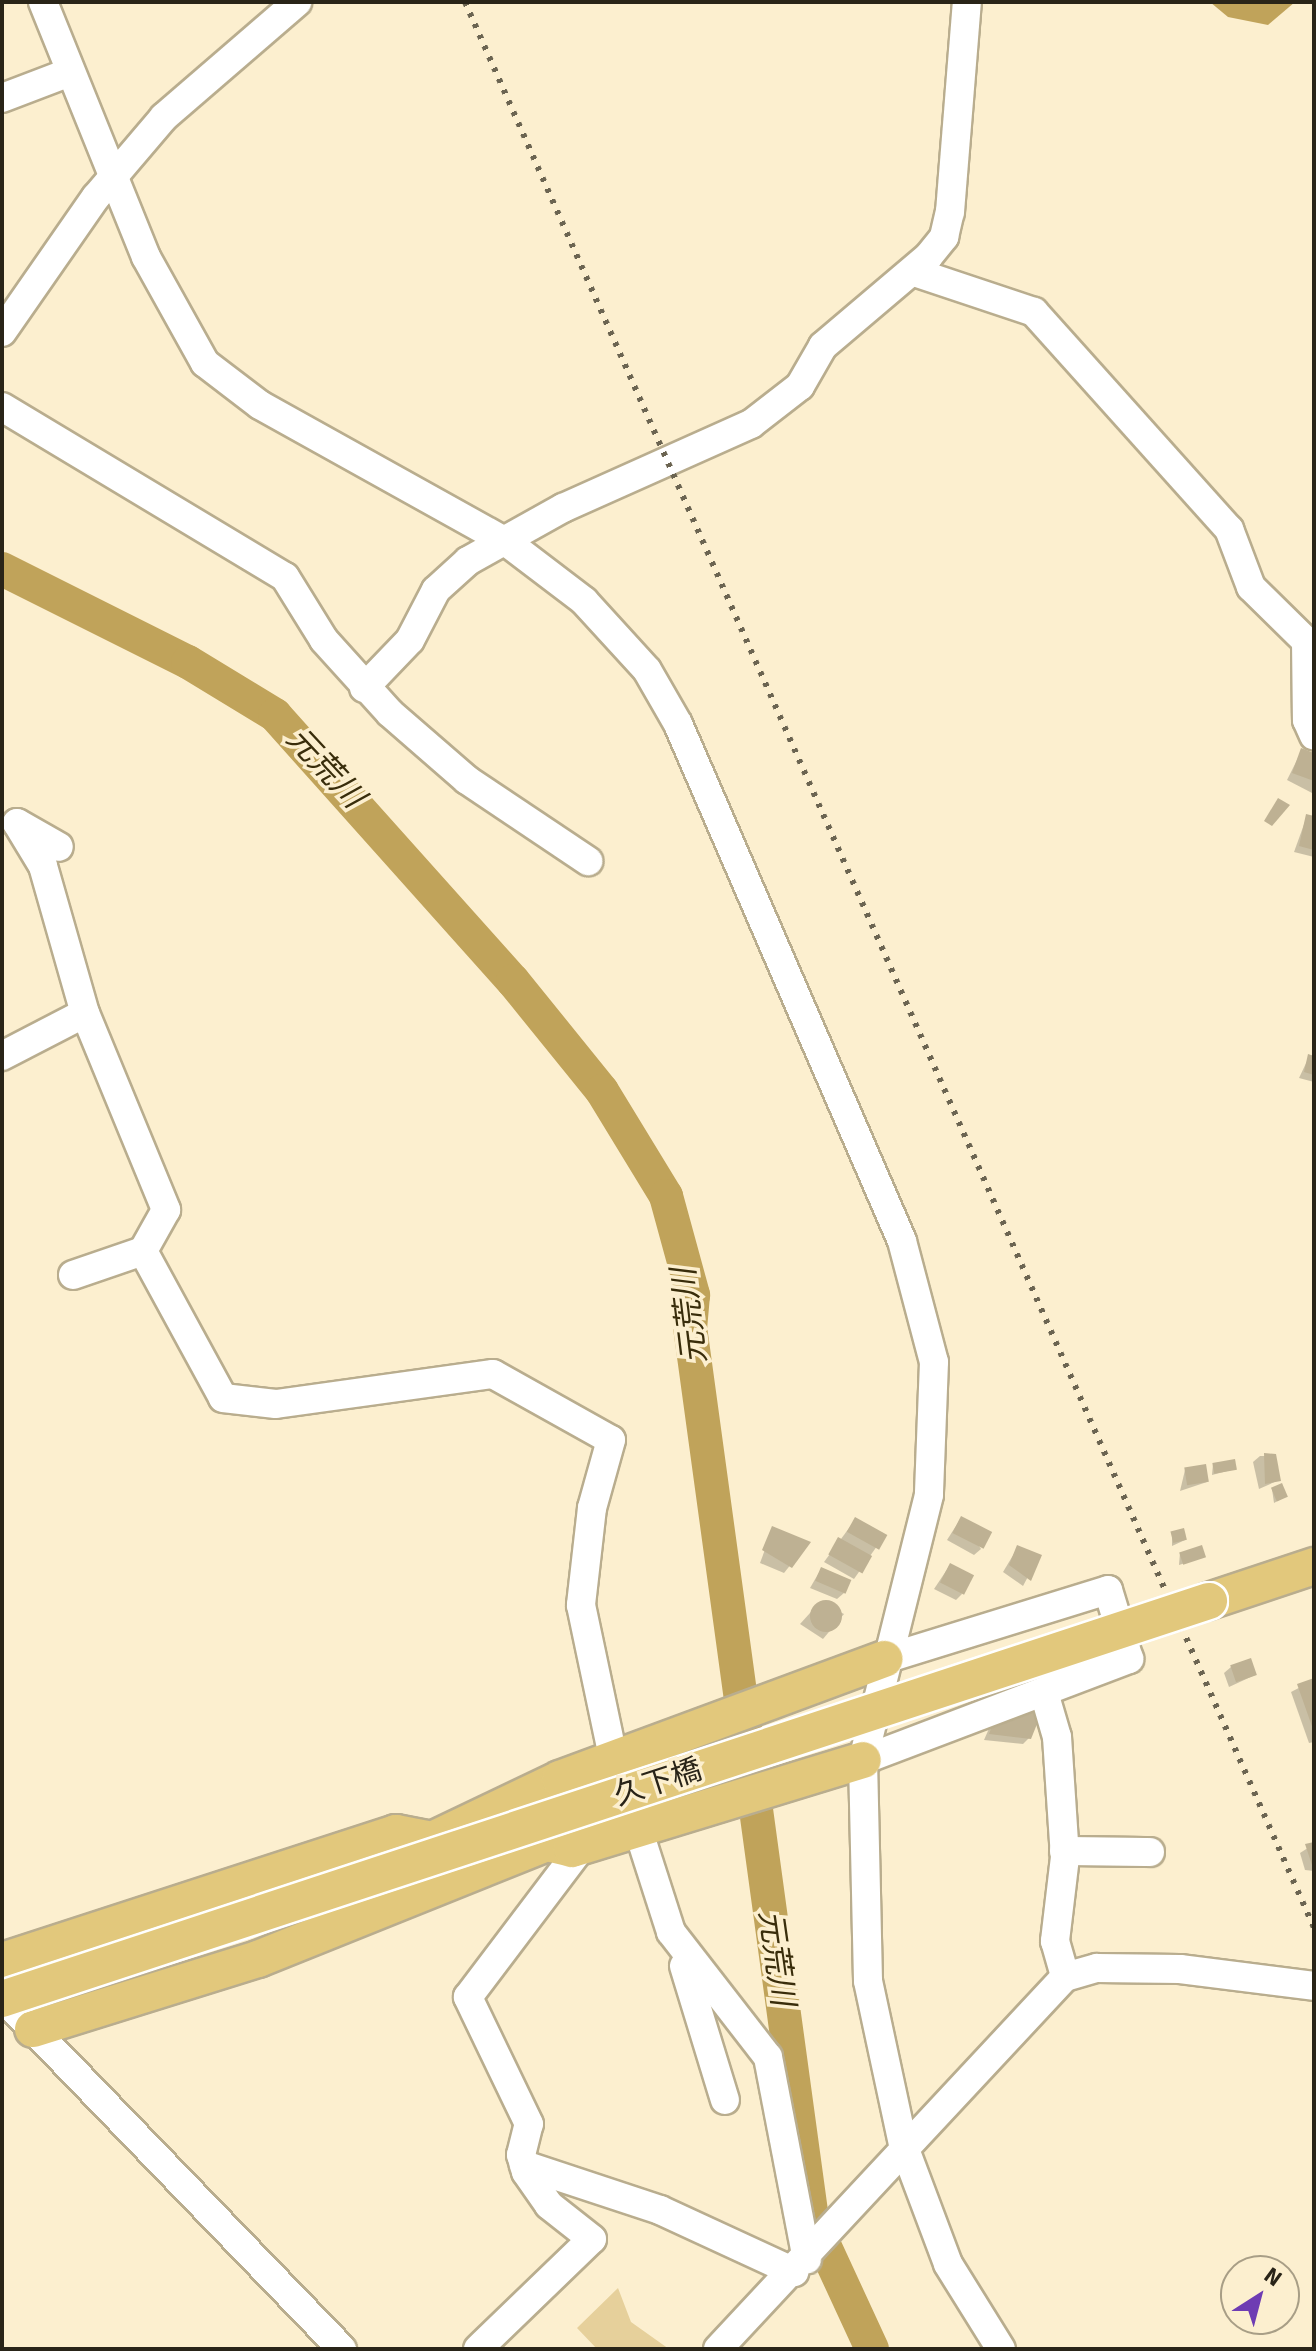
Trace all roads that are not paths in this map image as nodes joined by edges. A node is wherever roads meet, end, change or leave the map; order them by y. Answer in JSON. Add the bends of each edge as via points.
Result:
{"nodes":[{"id":1,"x":43,"y":2,"type":"edge"},
{"id":2,"x":297,"y":2,"type":"edge"},
{"id":3,"x":967,"y":2,"type":"edge"},
{"id":4,"x":70,"y":72,"type":"junction"},
{"id":5,"x":2,"y":98,"type":"edge"},
{"id":6,"x":116,"y":171,"type":"junction"},
{"id":7,"x":914,"y":272,"type":"junction"},
{"id":8,"x":2,"y":332,"type":"edge"},
{"id":9,"x":2,"y":407,"type":"edge"},
{"id":10,"x":508,"y":543,"type":"junction"},
{"id":11,"x":364,"y":688,"type":"junction"},
{"id":12,"x":1314,"y":736,"type":"edge"},
{"id":13,"x":9,"y":819,"type":"edge"},
{"id":14,"x":59,"y":847,"type":"dead end"},
{"id":15,"x":588,"y":861,"type":"dead end"},
{"id":16,"x":85,"y":1013,"type":"junction"},
{"id":17,"x":2,"y":1056,"type":"edge"},
{"id":18,"x":143,"y":1251,"type":"junction"},
{"id":19,"x":73,"y":1275,"type":"dead end"},
{"id":20,"x":1314,"y":1566,"type":"edge"},
{"id":21,"x":1209,"y":1601,"type":"junction"},
{"id":22,"x":885,"y":1659,"type":"junction"},
{"id":23,"x":1045,"y":1696,"type":"junction"},
{"id":24,"x":863,"y":1760,"type":"junction"},
{"id":25,"x":614,"y":1761,"type":"junction"},
{"id":26,"x":511,"y":1806,"type":"junction"},
{"id":27,"x":638,"y":1829,"type":"junction"},
{"id":28,"x":588,"y":1835,"type":"junction"},
{"id":29,"x":433,"y":1840,"type":"junction"},
{"id":30,"x":1064,"y":1851,"type":"junction"},
{"id":31,"x":1150,"y":1852,"type":"dead end"},
{"id":32,"x":467,"y":1875,"type":"junction"},
{"id":33,"x":671,"y":1932,"type":"junction"},
{"id":34,"x":2,"y":1961,"type":"edge"},
{"id":35,"x":1065,"y":1977,"type":"junction"},
{"id":36,"x":2,"y":1983,"type":"edge"},
{"id":37,"x":1314,"y":1986,"type":"edge"},
{"id":38,"x":2,"y":1998,"type":"edge"},
{"id":39,"x":17,"y":2023,"type":"edge"},
{"id":40,"x":725,"y":2100,"type":"dead end"},
{"id":41,"x":903,"y":2144,"type":"junction"},
{"id":42,"x":524,"y":2165,"type":"junction"},
{"id":43,"x":800,"y":2265,"type":"junction"},
{"id":44,"x":342,"y":2349,"type":"edge"},
{"id":45,"x":478,"y":2349,"type":"edge"},
{"id":46,"x":718,"y":2349,"type":"edge"},
{"id":47,"x":1001,"y":2349,"type":"edge"}],
"edges":[{"from":1,"to":4,"type":"street"},
{"from":2,"to":6,"type":"street","via":[[164,117]]},
{"from":3,"to":7,"type":"street","via":[[950,212],[944,237]]},
{"from":4,"to":5,"type":"street"},
{"from":4,"to":6,"type":"street"},
{"from":6,"to":8,"type":"street"},
{"from":6,"to":10,"type":"street","via":[[168,305],[205,363],[260,405]]},
{"from":7,"to":10,"type":"street","via":[[823,346],[800,386],[751,424],[563,508]]},
{"from":7,"to":12,"type":"street","via":[[1034,312],[1229,529],[1251,587],[1306,641],[1307,720]]},
{"from":9,"to":11,"type":"street","via":[[285,577]]},
{"from":10,"to":11,"type":"street","via":[[468,561],[436,590],[410,640]]},
{"from":10,"to":22,"type":"street","via":[[613,630],[670,711],[902,1241],[934,1362],[929,1495]]},
{"from":11,"to":15,"type":"street","via":[[467,780]]},
{"from":13,"to":14,"type":"street"},
{"from":13,"to":16,"type":"street","via":[[43,866]]},
{"from":16,"to":17,"type":"street"},
{"from":16,"to":18,"type":"street","via":[[166,1210]]},
{"from":18,"to":19,"type":"street"},
{"from":18,"to":25,"type":"street","via":[[223,1398],[276,1404],[493,1374],[611,1440],[592,1508],[581,1605]]},
{"from":20,"to":21,"type":"main road","name":"久下橋"},
{"from":21,"to":26,"type":"main road","bridge":true,"via":[[956,1667],[583,1789]]},
{"from":21,"to":28,"type":"main road","bridge":true,"via":[[930,1715]]},
{"from":21,"to":38,"type":"main road","name":"久下橋","bridge":true},
{"from":22,"to":23,"type":"street","via":[[1108,1590],[1129,1659]]},
{"from":22,"to":24,"type":"street"},
{"from":22,"to":25,"type":"main road"},
{"from":23,"to":24,"type":"street"},
{"from":23,"to":30,"type":"street","via":[[1057,1737]]},
{"from":24,"to":27,"type":"main road"},
{"from":24,"to":41,"type":"street","via":[[868,1981]]},
{"from":25,"to":26,"type":"main road"},
{"from":26,"to":29,"type":"main road"},
{"from":27,"to":28,"type":"main road"},
{"from":27,"to":33,"type":"street"},
{"from":28,"to":32,"type":"main road","via":[[547,1843]]},
{"from":28,"to":42,"type":"street","via":[[468,1997],[529,2124]]},
{"from":29,"to":34,"type":"main road","via":[[396,1833]]},
{"from":29,"to":36,"type":"main road"},
{"from":30,"to":31,"type":"street"},
{"from":30,"to":35,"type":"street","via":[[1055,1941]]},
{"from":32,"to":39,"type":"main road","via":[[398,1890]]},
{"from":32,"to":39,"type":"main road","via":[[258,1959]]},
{"from":33,"to":40,"type":"street"},
{"from":33,"to":43,"type":"street","via":[[768,2057]]},
{"from":35,"to":37,"type":"street","via":[[1097,1968],[1180,1969]]},
{"from":35,"to":41,"type":"street"},
{"from":38,"to":39,"type":"street"},
{"from":39,"to":44,"type":"street"},
{"from":41,"to":43,"type":"street"},
{"from":41,"to":47,"type":"street","via":[[948,2264]]},
{"from":42,"to":43,"type":"street","via":[[660,2210]]},
{"from":42,"to":45,"type":"street","via":[[549,2205],[592,2239]]},
{"from":43,"to":46,"type":"street"}]}
